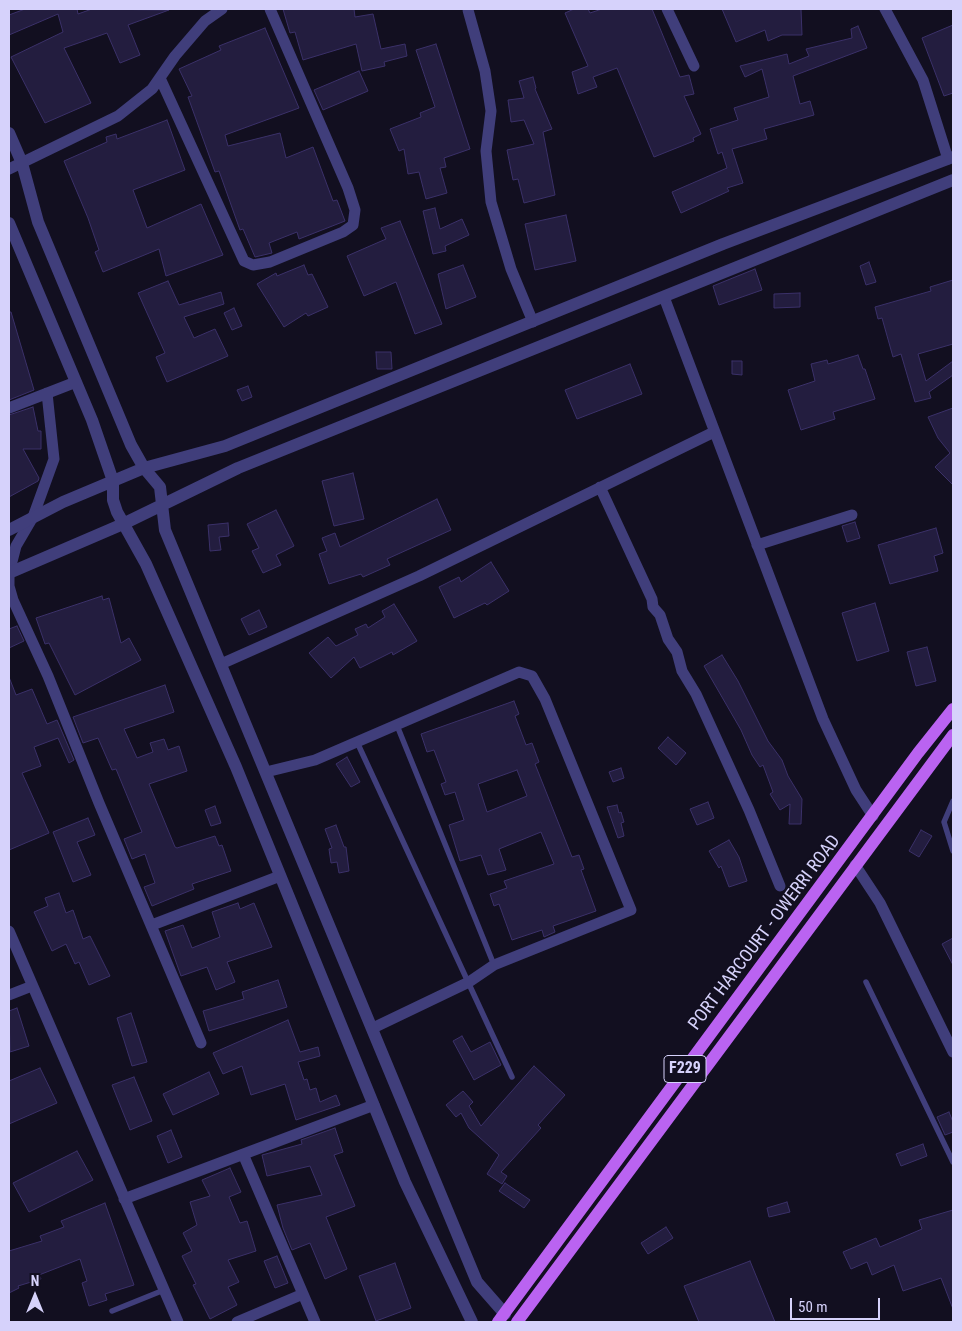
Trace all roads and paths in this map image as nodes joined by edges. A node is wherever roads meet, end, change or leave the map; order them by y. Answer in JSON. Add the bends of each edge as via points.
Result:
{"nodes":[{"id":1,"x":222,"y":9,"type":"edge"},
{"id":2,"x":270,"y":9,"type":"edge"},
{"id":3,"x":467,"y":9,"type":"edge"},
{"id":4,"x":667,"y":9,"type":"edge"},
{"id":5,"x":885,"y":9,"type":"edge"},
{"id":6,"x":694,"y":66,"type":"dead end"},
{"id":7,"x":160,"y":78,"type":"junction"},
{"id":8,"x":9,"y":133,"type":"edge"},
{"id":9,"x":951,"y":158,"type":"edge"},
{"id":10,"x":22,"y":163,"type":"junction"},
{"id":11,"x":9,"y":169,"type":"edge"},
{"id":12,"x":953,"y":180,"type":"edge"},
{"id":13,"x":9,"y":224,"type":"edge"},
{"id":14,"x":664,"y":297,"type":"junction"},
{"id":15,"x":532,"y":322,"type":"junction"},
{"id":16,"x":76,"y":382,"type":"junction"},
{"id":17,"x":47,"y":393,"type":"junction"},
{"id":18,"x":9,"y":408,"type":"edge"},
{"id":19,"x":714,"y":432,"type":"junction"},
{"id":20,"x":144,"y":468,"type":"junction"},
{"id":21,"x":113,"y":481,"type":"junction"},
{"id":22,"x":600,"y":487,"type":"junction"},
{"id":23,"x":163,"y":504,"type":"junction"},
{"id":24,"x":852,"y":515,"type":"dead end"},
{"id":25,"x":33,"y":516,"type":"junction"},
{"id":26,"x":123,"y":524,"type":"junction"},
{"id":27,"x":9,"y":530,"type":"edge"},
{"id":28,"x":757,"y":545,"type":"junction"},
{"id":29,"x":9,"y":573,"type":"edge"},
{"id":30,"x":221,"y":664,"type":"junction"},
{"id":31,"x":953,"y":709,"type":"edge"},
{"id":32,"x":396,"y":723,"type":"junction"},
{"id":33,"x":953,"y":735,"type":"edge"},
{"id":34,"x":357,"y":742,"type":"junction"},
{"id":35,"x":266,"y":772,"type":"junction"},
{"id":36,"x":953,"y":801,"type":"edge"},
{"id":37,"x":873,"y":816,"type":"junction"},
{"id":38,"x":953,"y":851,"type":"edge"},
{"id":39,"x":855,"y":865,"type":"junction"},
{"id":40,"x":280,"y":876,"type":"junction"},
{"id":41,"x":780,"y":886,"type":"dead end"},
{"id":42,"x":152,"y":925,"type":"junction"},
{"id":43,"x":9,"y":930,"type":"edge"},
{"id":44,"x":494,"y":965,"type":"junction"},
{"id":45,"x":468,"y":982,"type":"junction"},
{"id":46,"x":866,"y":982,"type":"dead end"},
{"id":47,"x":32,"y":986,"type":"junction"},
{"id":48,"x":9,"y":995,"type":"edge"},
{"id":49,"x":373,"y":1028,"type":"junction"},
{"id":50,"x":201,"y":1043,"type":"dead end"},
{"id":51,"x":953,"y":1052,"type":"edge"},
{"id":52,"x":512,"y":1077,"type":"dead end"},
{"id":53,"x":374,"y":1105,"type":"junction"},
{"id":54,"x":243,"y":1154,"type":"junction"},
{"id":55,"x":953,"y":1162,"type":"edge"},
{"id":56,"x":124,"y":1199,"type":"junction"},
{"id":57,"x":164,"y":1290,"type":"junction"},
{"id":58,"x":303,"y":1294,"type":"junction"},
{"id":59,"x":112,"y":1311,"type":"dead end"},
{"id":60,"x":501,"y":1318,"type":"edge"},
{"id":61,"x":178,"y":1322,"type":"edge"},
{"id":62,"x":237,"y":1322,"type":"edge"},
{"id":63,"x":316,"y":1322,"type":"edge"},
{"id":64,"x":472,"y":1322,"type":"edge"},
{"id":65,"x":517,"y":1322,"type":"edge"}],
"edges":[{"from":1,"to":7,"type":"street","via":[[205,21]]},
{"from":2,"to":7,"type":"street","via":[[348,188],[355,210],[353,225],[343,232],[270,262],[253,265],[244,261]]},
{"from":3,"to":15,"type":"street","via":[[485,71],[491,111],[486,151],[490,202]]},
{"from":4,"to":6,"type":"street"},
{"from":5,"to":9,"type":"street","via":[[922,80]]},
{"from":7,"to":10,"type":"street","via":[[152,89],[118,116]]},
{"from":8,"to":10,"type":"street"},
{"from":9,"to":15,"type":"street","via":[[723,244]]},
{"from":10,"to":11,"type":"street"},
{"from":10,"to":20,"type":"street","via":[[38,222],[131,445]]},
{"from":12,"to":14,"type":"street"},
{"from":13,"to":16,"type":"street"},
{"from":14,"to":19,"type":"street"},
{"from":14,"to":23,"type":"street","via":[[238,468]]},
{"from":15,"to":20,"type":"street","via":[[225,446]]},
{"from":16,"to":17,"type":"street"},
{"from":16,"to":21,"type":"street"},
{"from":17,"to":18,"type":"street"},
{"from":17,"to":25,"type":"street","via":[[54,459]]},
{"from":19,"to":22,"type":"street"},
{"from":19,"to":28,"type":"street"},
{"from":20,"to":21,"type":"street"},
{"from":20,"to":23,"type":"street","via":[[160,487]]},
{"from":21,"to":25,"type":"street"},
{"from":21,"to":26,"type":"street","via":[[113,500]]},
{"from":22,"to":30,"type":"street","via":[[419,576]]},
{"from":22,"to":41,"type":"street","via":[[653,607],[677,652],[682,671],[696,694],[749,810]]},
{"from":23,"to":26,"type":"street"},
{"from":23,"to":30,"type":"street","via":[[165,530]]},
{"from":24,"to":28,"type":"street"},
{"from":25,"to":27,"type":"street"},
{"from":25,"to":29,"type":"street","via":[[16,546]]},
{"from":26,"to":29,"type":"street"},
{"from":26,"to":40,"type":"street","via":[[153,582],[236,767]]},
{"from":28,"to":37,"type":"street","via":[[823,719],[856,790]]},
{"from":29,"to":42,"type":"street","via":[[12,600],[48,676]]},
{"from":30,"to":35,"type":"street"},
{"from":31,"to":37,"type":"main road","name":"PORT HARCOURT - OWERRI ROAD","number":"F229"},
{"from":32,"to":34,"type":"street"},
{"from":32,"to":44,"type":"lane"},
{"from":32,"to":44,"type":"street","via":[[520,672],[532,676],[545,699],[631,910]]},
{"from":33,"to":39,"type":"main road","name":"PORT HARCOURT - OWERRI ROAD","number":"F229"},
{"from":34,"to":35,"type":"street","via":[[315,760]]},
{"from":34,"to":45,"type":"lane"},
{"from":35,"to":49,"type":"street"},
{"from":36,"to":38,"type":"lane","via":[[944,822]]},
{"from":37,"to":60,"type":"main road","name":"PORT HARCOURT - OWERRI ROAD","number":"F229"},
{"from":39,"to":51,"type":"street","via":[[880,903]]},
{"from":39,"to":65,"type":"main road","name":"PORT HARCOURT - OWERRI ROAD","number":"F229"},
{"from":40,"to":42,"type":"street"},
{"from":40,"to":53,"type":"street"},
{"from":42,"to":50,"type":"street"},
{"from":43,"to":47,"type":"street"},
{"from":44,"to":45,"type":"street"},
{"from":45,"to":49,"type":"street"},
{"from":45,"to":52,"type":"lane"},
{"from":46,"to":55,"type":"lane"},
{"from":47,"to":48,"type":"street"},
{"from":47,"to":56,"type":"street"},
{"from":49,"to":60,"type":"street","via":[[477,1282]]},
{"from":53,"to":54,"type":"street"},
{"from":53,"to":64,"type":"street","via":[[405,1182]]},
{"from":54,"to":56,"type":"street"},
{"from":54,"to":58,"type":"street"},
{"from":56,"to":57,"type":"street"},
{"from":57,"to":59,"type":"lane"},
{"from":57,"to":61,"type":"street"},
{"from":58,"to":62,"type":"street"},
{"from":58,"to":63,"type":"street"}]}
